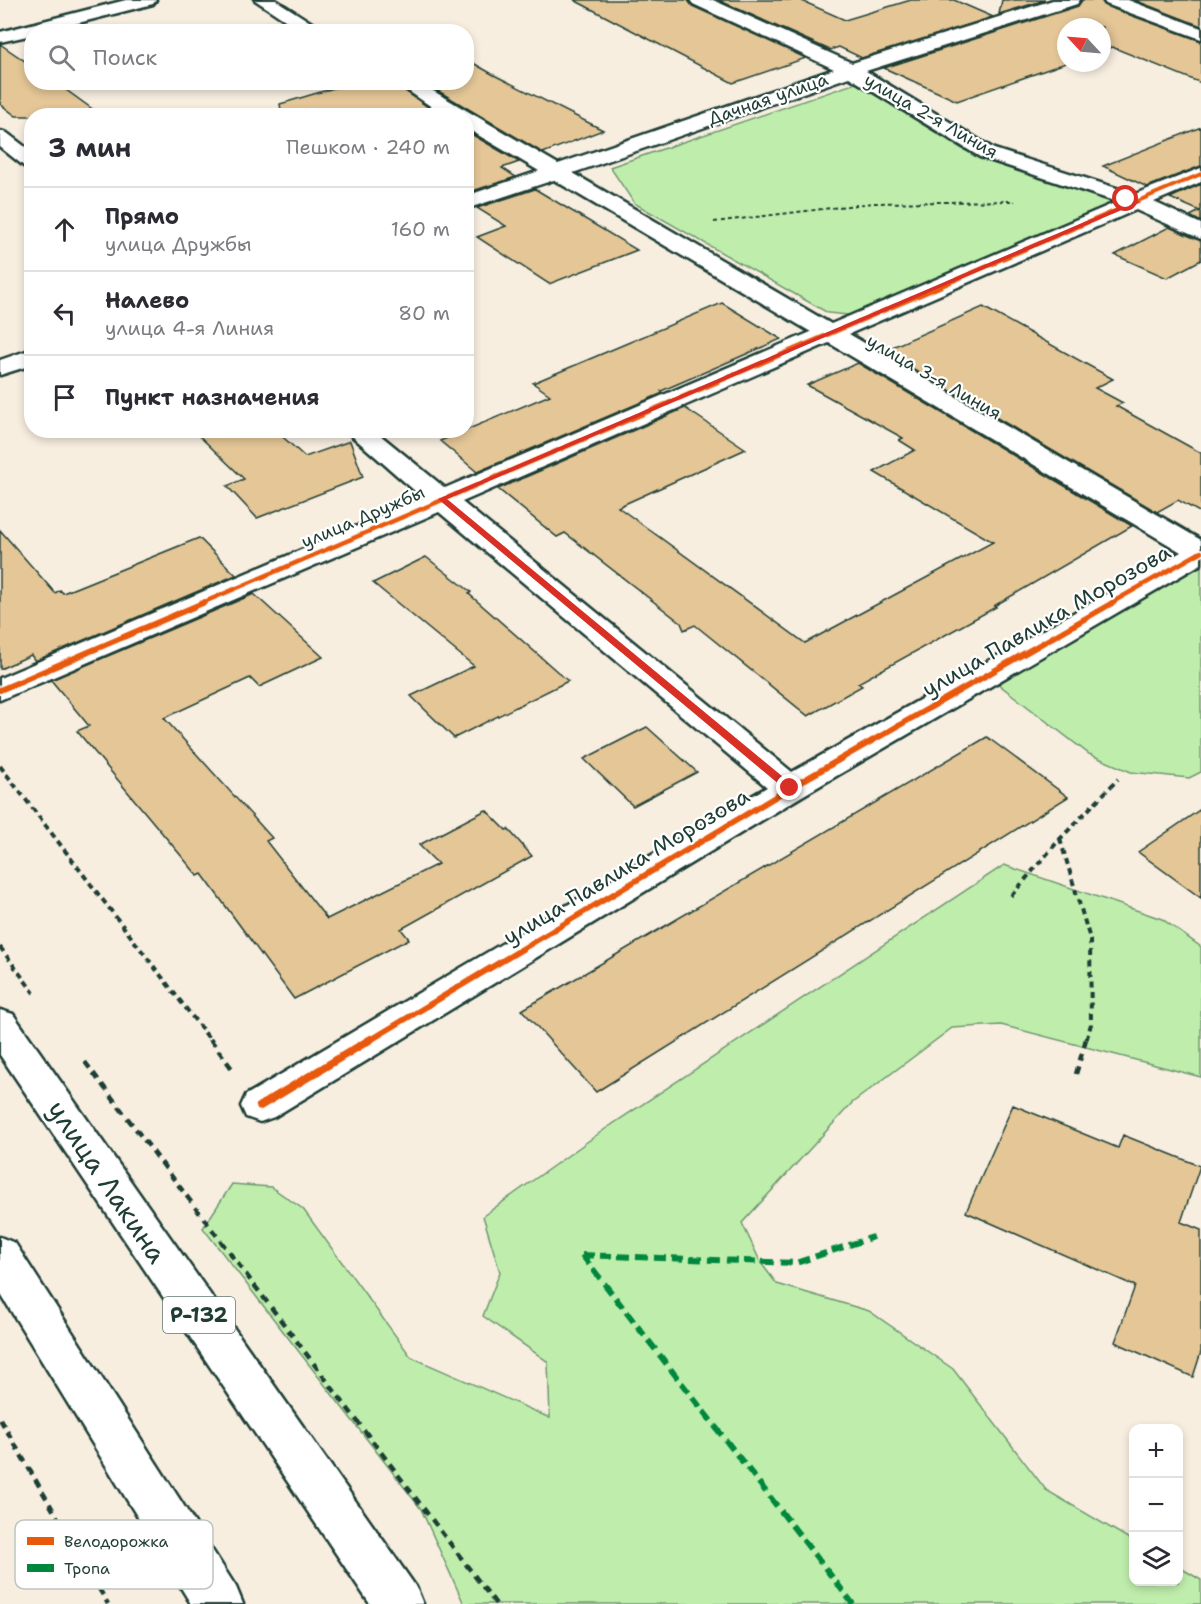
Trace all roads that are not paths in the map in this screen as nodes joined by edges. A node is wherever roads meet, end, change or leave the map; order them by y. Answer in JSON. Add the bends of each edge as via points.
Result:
{"nodes":[{"id":1,"x":147,"y":0,"type":"edge"},
{"id":2,"x":264,"y":0,"type":"edge"},
{"id":3,"x":699,"y":0,"type":"edge"},
{"id":4,"x":1071,"y":0,"type":"edge"},
{"id":5,"x":1112,"y":0,"type":"edge"},
{"id":6,"x":52,"y":24,"type":"edge"},
{"id":7,"x":304,"y":24,"type":"edge"},
{"id":8,"x":24,"y":31,"type":"edge"},
{"id":9,"x":1201,"y":34,"type":"edge"},
{"id":10,"x":0,"y":37,"type":"edge"},
{"id":11,"x":851,"y":70,"type":"junction"},
{"id":12,"x":417,"y":90,"type":"edge"},
{"id":13,"x":447,"y":108,"type":"edge"},
{"id":14,"x":474,"y":124,"type":"edge"},
{"id":15,"x":0,"y":137,"type":"edge"},
{"id":16,"x":24,"y":156,"type":"edge"},
{"id":17,"x":555,"y":172,"type":"junction"},
{"id":18,"x":1201,"y":174,"type":"edge"},
{"id":19,"x":474,"y":200,"type":"edge"},
{"id":20,"x":1137,"y":202,"type":"junction"},
{"id":21,"x":1201,"y":232,"type":"edge"},
{"id":22,"x":830,"y":333,"type":"junction"},
{"id":23,"x":24,"y":359,"type":"edge"},
{"id":24,"x":0,"y":368,"type":"edge"},
{"id":25,"x":368,"y":438,"type":"edge"},
{"id":26,"x":442,"y":499,"type":"junction"},
{"id":27,"x":1201,"y":552,"type":"edge"},
{"id":28,"x":0,"y":690,"type":"edge"},
{"id":29,"x":790,"y":788,"type":"junction"},
{"id":30,"x":0,"y":1026,"type":"edge"},
{"id":31,"x":260,"y":1106,"type":"road end"},
{"id":32,"x":0,"y":1256,"type":"edge"},
{"id":33,"x":166,"y":1520,"type":"edge"},
{"id":34,"x":210,"y":1589,"type":"edge"},
{"id":35,"x":219,"y":1604,"type":"edge"},
{"id":36,"x":399,"y":1604,"type":"edge"}],
"edges":[{"from":1,"to":6,"type":"main road"},
{"from":2,"to":7,"type":"main road"},
{"from":3,"to":11,"type":"main road","name":"улица 2-я Линия"},
{"from":4,"to":11,"type":"main road","name":"Дачная улица"},
{"from":5,"to":9,"type":"main road"},
{"from":8,"to":10,"type":"main road"},
{"from":11,"to":17,"type":"main road","name":"Дачная улица"},
{"from":11,"to":20,"type":"main road","name":"улица 2-я Линия","via":[[987,153]]},
{"from":12,"to":13,"type":"main road"},
{"from":14,"to":17,"type":"main road","name":"улица 3-я Линия"},
{"from":15,"to":16,"type":"main road"},
{"from":17,"to":19,"type":"main road","name":"Дачная улица"},
{"from":17,"to":22,"type":"main road","name":"улица 3-я Линия"},
{"from":18,"to":20,"type":"main road","name":"улица Дружбы"},
{"from":20,"to":21,"type":"main road","name":"улица 2-я Линия"},
{"from":20,"to":22,"type":"main road","name":"улица Дружбы"},
{"from":22,"to":26,"type":"main road","name":"улица Дружбы"},
{"from":22,"to":27,"type":"main road","name":"улица 3-я Линия"},
{"from":23,"to":24,"type":"main road"},
{"from":25,"to":26,"type":"main road"},
{"from":26,"to":28,"type":"main road","name":"улица Дружбы"},
{"from":26,"to":29,"type":"main road"},
{"from":27,"to":29,"type":"main road","name":"улица Павлика Морозова"},
{"from":29,"to":31,"type":"main road","name":"улица Павлика Морозова"},
{"from":30,"to":36,"type":"main road","name":"улица Лакина","number":"Р-132"},
{"from":32,"to":33,"type":"main road"},
{"from":34,"to":35,"type":"main road"}]}
